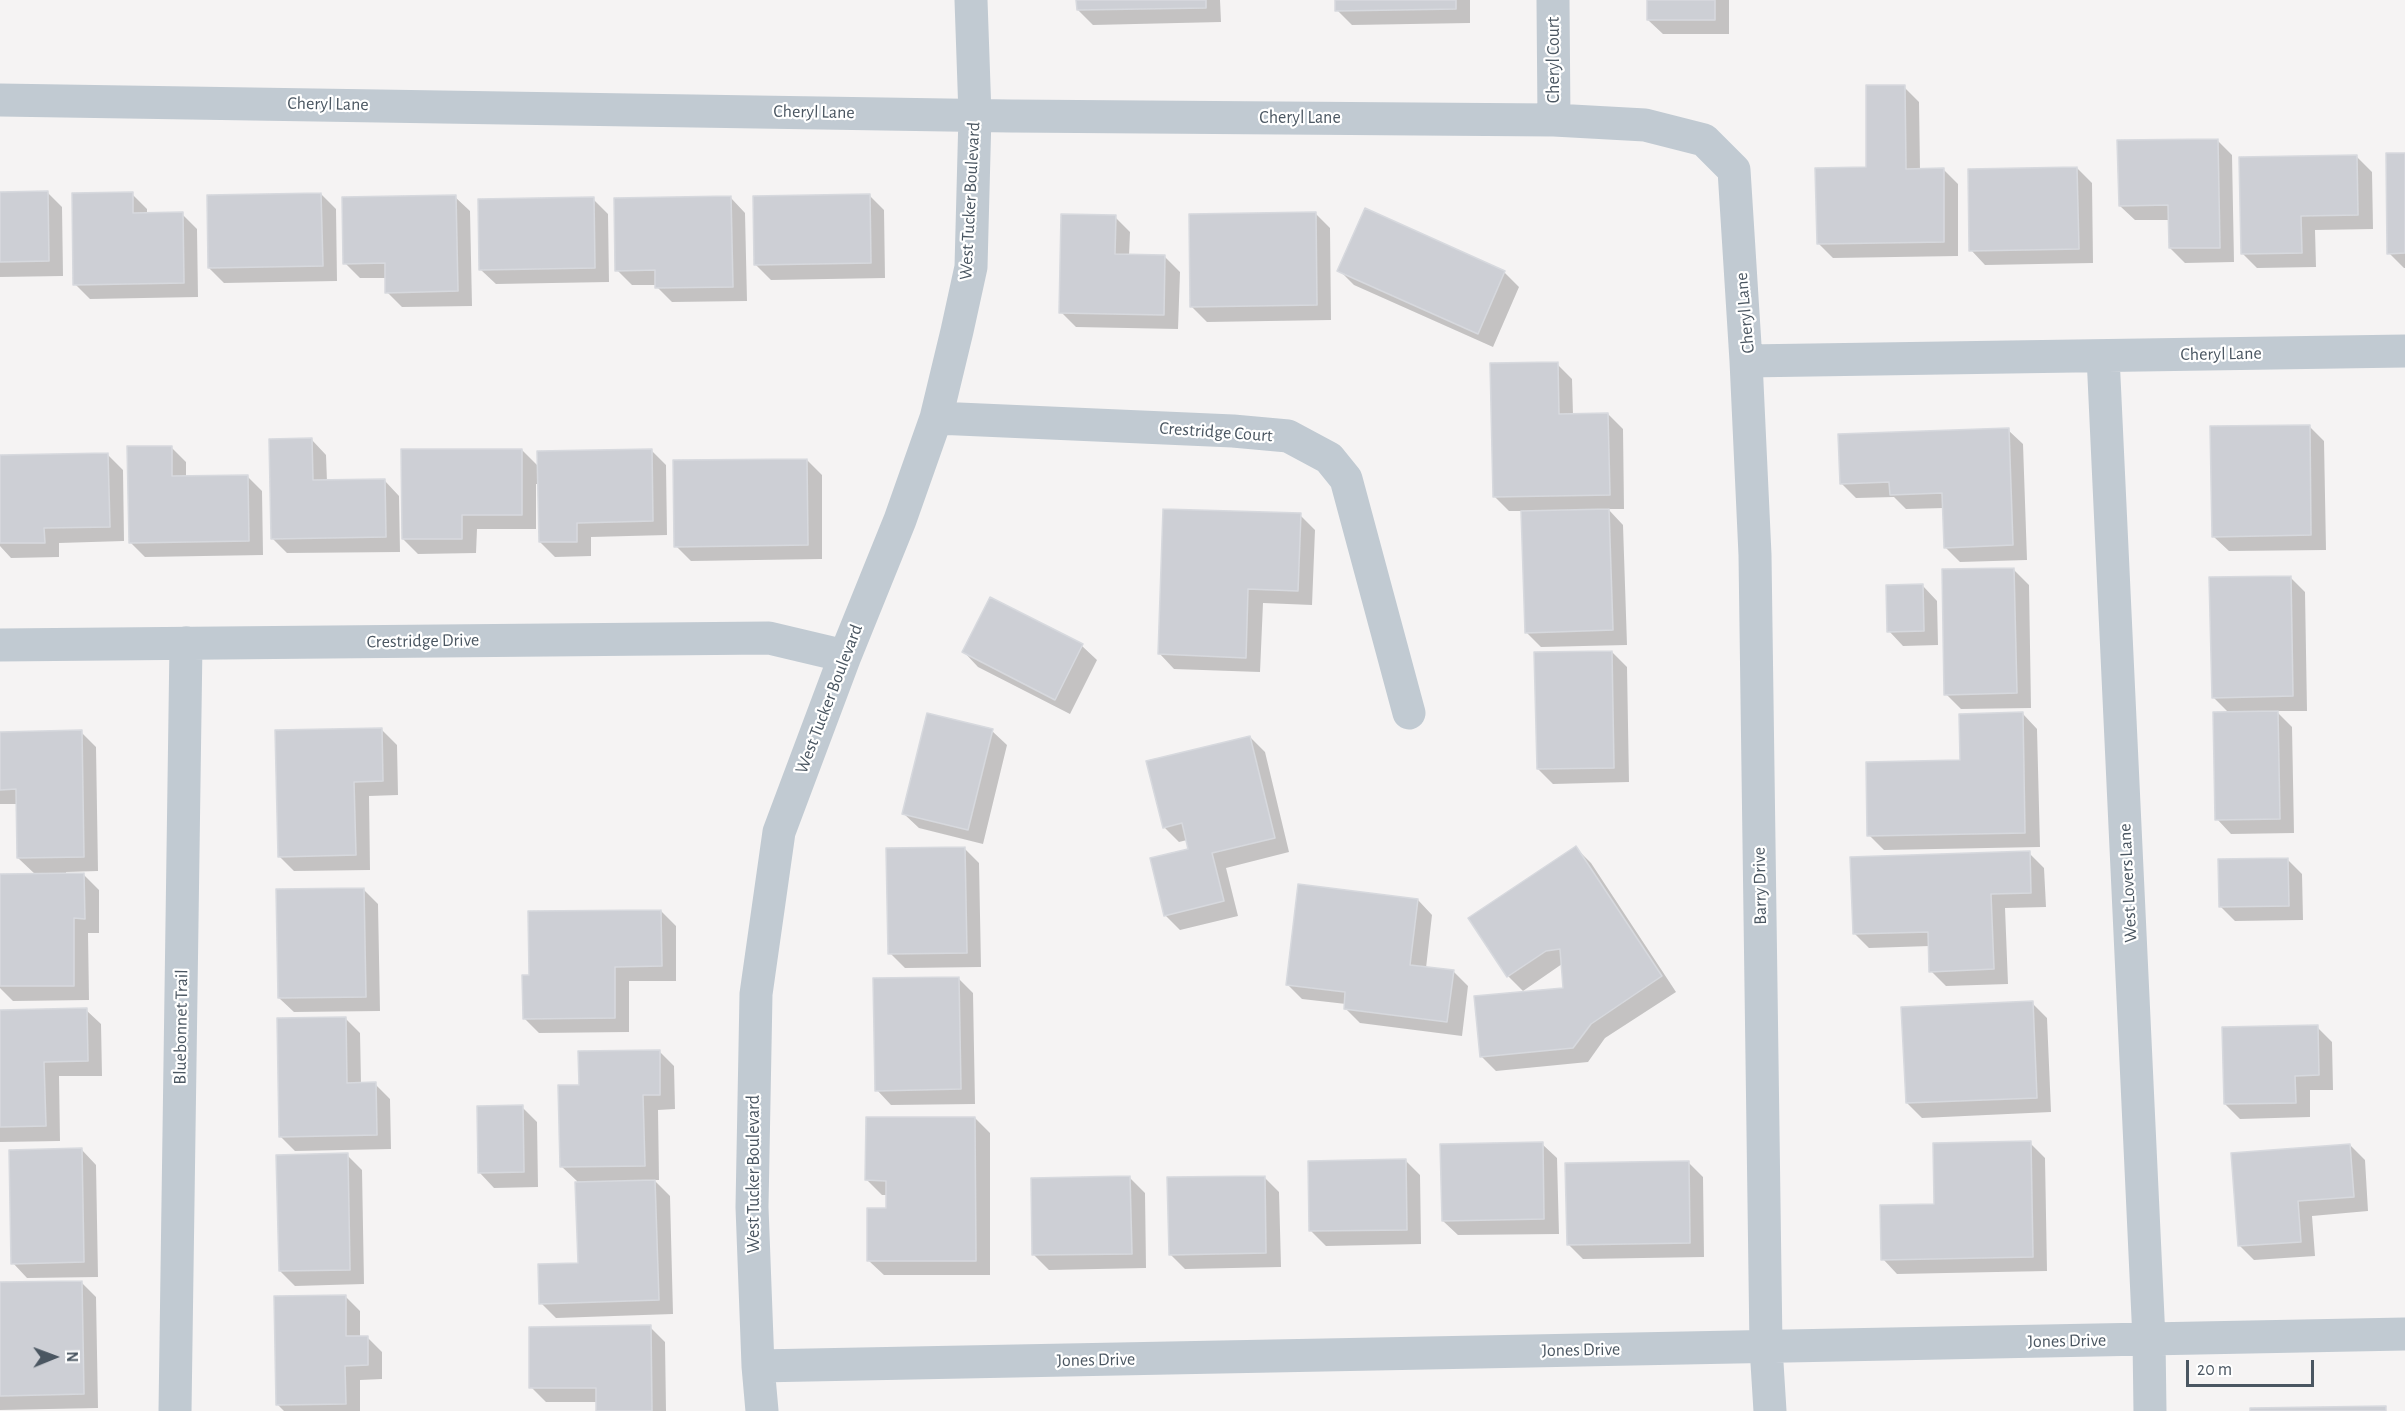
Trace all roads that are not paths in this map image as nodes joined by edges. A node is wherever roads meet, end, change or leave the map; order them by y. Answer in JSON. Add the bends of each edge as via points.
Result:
{"nodes":[{"id":1,"x":971,"y":0,"type":"edge"},
{"id":2,"x":1553,"y":0,"type":"edge"},
{"id":3,"x":0,"y":100,"type":"edge"},
{"id":4,"x":975,"y":115,"type":"junction"},
{"id":5,"x":1554,"y":120,"type":"junction"},
{"id":6,"x":2405,"y":351,"type":"edge"},
{"id":7,"x":2103,"y":356,"type":"junction"},
{"id":8,"x":1746,"y":361,"type":"junction"},
{"id":9,"x":936,"y":418,"type":"junction"},
{"id":10,"x":186,"y":643,"type":"junction"},
{"id":11,"x":0,"y":645,"type":"edge"},
{"id":12,"x":845,"y":656,"type":"junction"},
{"id":13,"x":1409,"y":713,"type":"dead end"},
{"id":14,"x":2405,"y":1334,"type":"edge"},
{"id":15,"x":2149,"y":1340,"type":"junction"},
{"id":16,"x":1766,"y":1347,"type":"junction"},
{"id":17,"x":758,"y":1366,"type":"junction"},
{"id":18,"x":176,"y":1411,"type":"edge"},
{"id":19,"x":762,"y":1411,"type":"edge"},
{"id":20,"x":1770,"y":1411,"type":"edge"},
{"id":21,"x":2150,"y":1411,"type":"edge"}],
"edges":[{"from":1,"to":4,"type":"street","name":"West Tucker Boulevard"},
{"from":2,"to":5,"type":"street","name":"Cheryl Court"},
{"from":3,"to":4,"type":"street","name":"Cheryl Lane"},
{"from":4,"to":5,"type":"street","name":"Cheryl Lane"},
{"from":4,"to":9,"type":"street","name":"West Tucker Boulevard","via":[[970,267]]},
{"from":5,"to":8,"type":"street","name":"Cheryl Lane","via":[[1645,124],[1704,140],[1734,170]]},
{"from":6,"to":7,"type":"street","name":"Cheryl Lane"},
{"from":7,"to":8,"type":"street","name":"Cheryl Lane"},
{"from":7,"to":15,"type":"street","name":"West Lovers Lane"},
{"from":8,"to":16,"type":"street","name":"Barry Drive","via":[[1755,555]]},
{"from":9,"to":12,"type":"street","name":"West Tucker Boulevard"},
{"from":9,"to":13,"type":"street","name":"Crestridge Court","via":[[1288,436],[1329,458],[1346,478]]},
{"from":10,"to":11,"type":"street","name":"Crestridge Drive"},
{"from":10,"to":12,"type":"street","name":"Crestridge Drive","via":[[769,638]]},
{"from":10,"to":18,"type":"street","name":"Bluebonnet Trail"},
{"from":12,"to":17,"type":"street","name":"West Tucker Boulevard","via":[[779,832],[756,994],[752,1208]]},
{"from":14,"to":15,"type":"street","name":"Jones Drive"},
{"from":15,"to":16,"type":"street","name":"Jones Drive"},
{"from":15,"to":21,"type":"street","name":"West Lovers Lane"},
{"from":16,"to":17,"type":"street","name":"Jones Drive"},
{"from":16,"to":20,"type":"street","name":"Barry Drive"},
{"from":17,"to":19,"type":"street","name":"West Tucker Boulevard"}]}
